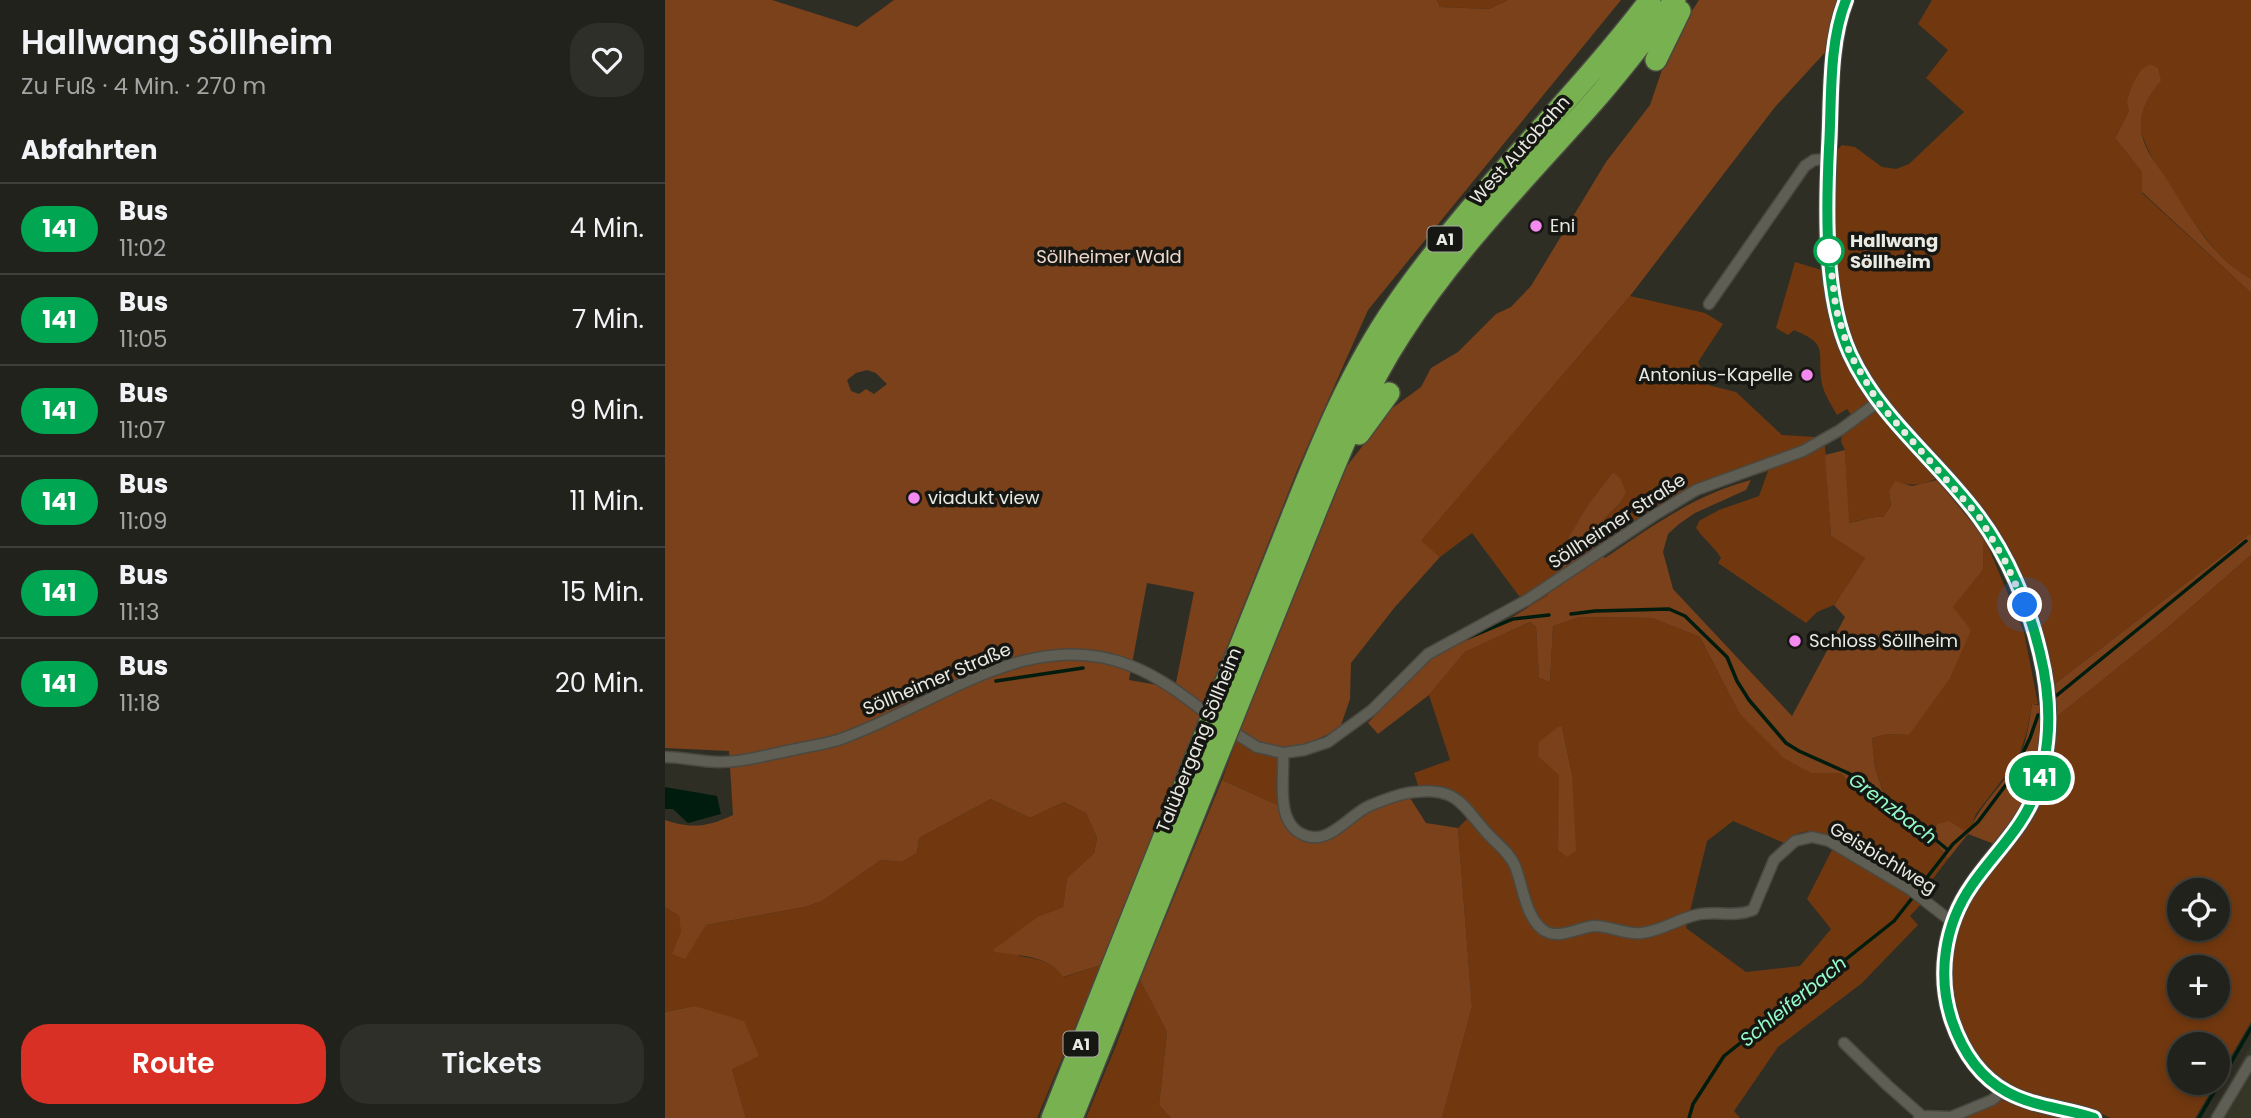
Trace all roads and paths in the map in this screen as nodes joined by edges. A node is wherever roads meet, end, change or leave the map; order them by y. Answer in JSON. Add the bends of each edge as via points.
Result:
{"nodes":[{"id":1,"x":1650,"y":0,"type":"edge"},
{"id":2,"x":1675,"y":0,"type":"edge"},
{"id":3,"x":1686,"y":0,"type":"edge"},
{"id":4,"x":1846,"y":0,"type":"edge"},
{"id":5,"x":1656,"y":60,"type":"dead end"},
{"id":6,"x":1829,"y":159,"type":"junction"},
{"id":7,"x":1709,"y":304,"type":"dead end"},
{"id":8,"x":1389,"y":393,"type":"dead end"},
{"id":9,"x":1878,"y":402,"type":"junction"},
{"id":10,"x":1330,"y":476,"type":"junction"},
{"id":11,"x":1302,"y":517,"type":"junction"},
{"id":12,"x":1283,"y":753,"type":"junction"},
{"id":13,"x":665,"y":757,"type":"edge"},
{"id":14,"x":1952,"y":922,"type":"junction"},
{"id":15,"x":1120,"y":972,"type":"junction"},
{"id":16,"x":1844,"y":1043,"type":"dead end"},
{"id":17,"x":2251,"y":1061,"type":"edge"},
{"id":18,"x":2004,"y":1090,"type":"junction"},
{"id":19,"x":1921,"y":1117,"type":"edge"},
{"id":20,"x":1052,"y":1118,"type":"edge"},
{"id":21,"x":1072,"y":1118,"type":"edge"},
{"id":22,"x":2094,"y":1118,"type":"edge"},
{"id":23,"x":2217,"y":1118,"type":"edge"}],
"edges":[{"from":1,"to":11,"type":"highway","name":"West Autobahn","number":"A1","via":[[1444,240],[1395,306],[1351,379],[1321,445]]},
{"from":2,"to":10,"type":"highway","name":"West Autobahn","number":"A1","via":[[1604,90],[1467,244],[1416,312],[1370,386]]},
{"from":3,"to":5,"type":"highway"},
{"from":4,"to":6,"type":"street","via":[[1836,42]]},
{"from":6,"to":7,"type":"street","via":[[1805,166]]},
{"from":6,"to":9,"type":"street","via":[[1830,260],[1836,309],[1850,354]]},
{"from":8,"to":10,"type":"highway","via":[[1346,460]]},
{"from":9,"to":12,"type":"street","name":"Söllheimer Straße","via":[[1803,451],[1696,490],[1527,600],[1428,654],[1372,710],[1328,742]]},
{"from":9,"to":14,"type":"street","via":[[1980,518],[1999,550],[2031,620],[2047,689],[2048,740],[2037,789],[2019,823],[1972,884]]},
{"from":10,"to":11,"type":"highway","name":"West Autobahn","number":"A1"},
{"from":11,"to":15,"type":"highway","name":"Talübergang Söllheim","number":"A1","bridge":true},
{"from":12,"to":13,"type":"street","name":"Söllheimer Straße","via":[[1247,743],[1172,688],[1132,666],[1091,653],[1066,653],[1031,658],[976,677],[837,740],[749,760]]},
{"from":12,"to":14,"type":"street","name":"Geisbichlweg","via":[[1284,807],[1289,823],[1309,837],[1331,833],[1367,807],[1401,794],[1431,792],[1457,798],[1506,850],[1532,916],[1543,930],[1554,934],[1595,926],[1640,933],[1698,914],[1741,915],[1753,910],[1774,860],[1795,841],[1812,837],[1829,841],[1911,890]]},
{"from":14,"to":18,"type":"street","via":[[1945,952],[1946,1004],[1959,1040],[1976,1067]]},
{"from":15,"to":20,"type":"highway","number":"A1"},
{"from":15,"to":21,"type":"highway","number":"A1"},
{"from":16,"to":19,"type":"street"},
{"from":17,"to":23,"type":"street"},
{"from":18,"to":19,"type":"street","via":[[1951,1117]]},
{"from":18,"to":22,"type":"street"}]}
